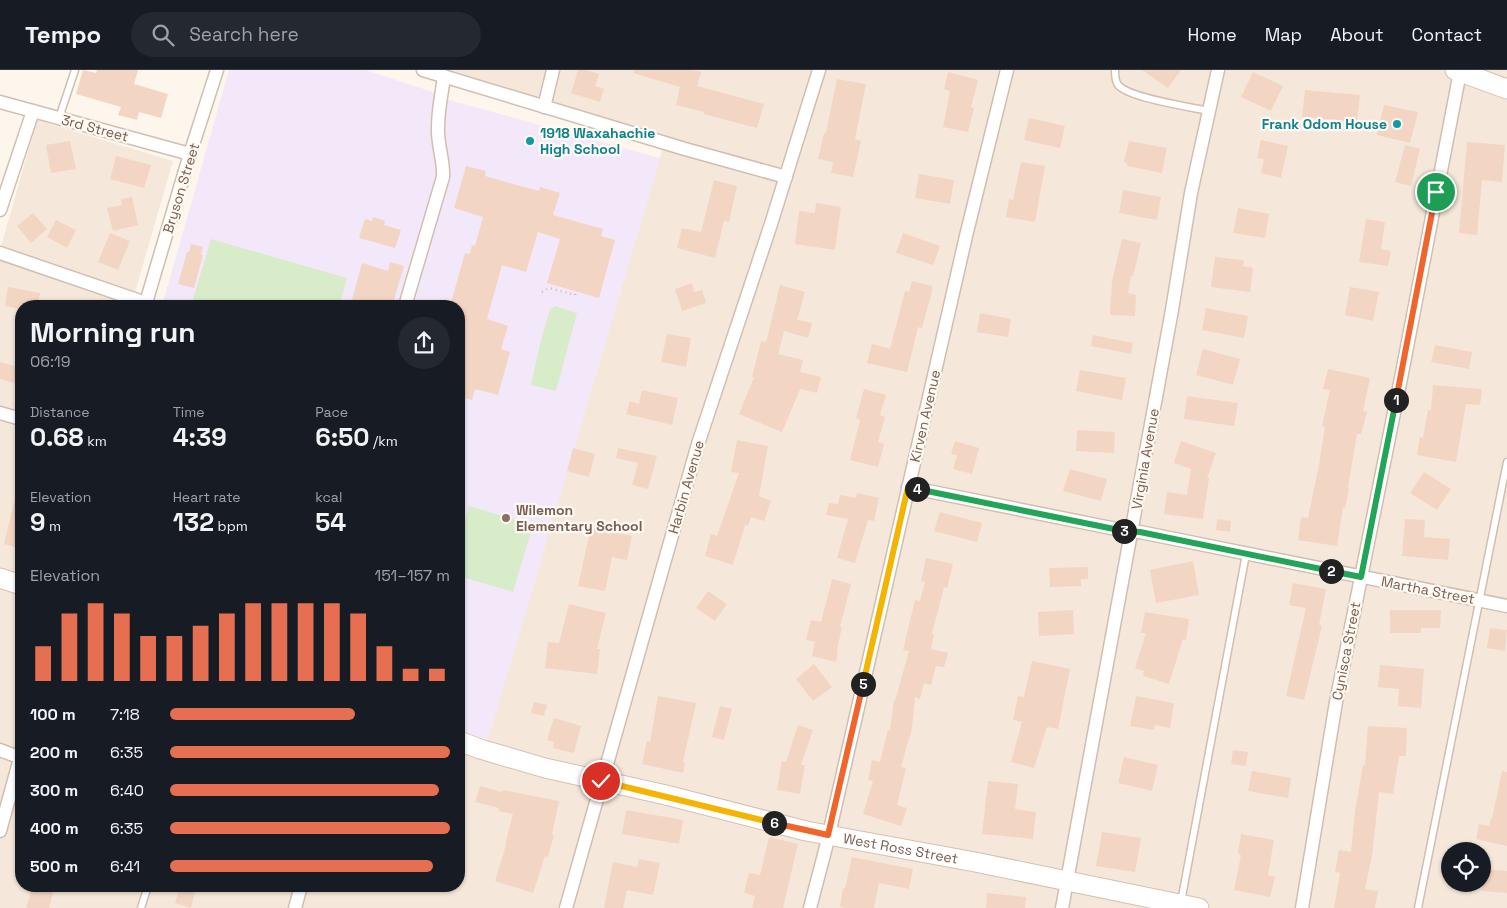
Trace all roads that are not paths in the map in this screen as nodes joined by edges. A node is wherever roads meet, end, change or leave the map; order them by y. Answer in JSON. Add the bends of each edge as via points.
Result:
{"nodes":[{"id":1,"x":75,"y":70,"type":"edge"},
{"id":2,"x":217,"y":70,"type":"edge"},
{"id":3,"x":423,"y":70,"type":"edge"},
{"id":4,"x":554,"y":70,"type":"edge"},
{"id":5,"x":819,"y":70,"type":"edge"},
{"id":6,"x":1007,"y":70,"type":"edge"},
{"id":7,"x":1115,"y":70,"type":"edge"},
{"id":8,"x":1218,"y":70,"type":"edge"},
{"id":9,"x":1457,"y":71,"type":"edge"},
{"id":10,"x":444,"y":76,"type":"junction"},
{"id":11,"x":1507,"y":89,"type":"edge"},
{"id":12,"x":0,"y":102,"type":"edge"},
{"id":13,"x":544,"y":107,"type":"junction"},
{"id":14,"x":33,"y":111,"type":"junction"},
{"id":15,"x":1209,"y":111,"type":"junction"},
{"id":16,"x":59,"y":118,"type":"junction"},
{"id":17,"x":190,"y":154,"type":"junction"},
{"id":18,"x":786,"y":178,"type":"junction"},
{"id":19,"x":0,"y":210,"type":"edge"},
{"id":20,"x":0,"y":253,"type":"edge"},
{"id":21,"x":135,"y":300,"type":"edge"},
{"id":22,"x":147,"y":300,"type":"edge"},
{"id":23,"x":407,"y":300,"type":"edge"},
{"id":24,"x":0,"y":413,"type":"edge"},
{"id":25,"x":15,"y":417,"type":"edge"},
{"id":26,"x":1507,"y":462,"type":"edge"},
{"id":27,"x":908,"y":487,"type":"junction"},
{"id":28,"x":1131,"y":532,"type":"junction"},
{"id":29,"x":1246,"y":554,"type":"junction"},
{"id":30,"x":1361,"y":577,"type":"junction"},
{"id":31,"x":0,"y":578,"type":"edge"},
{"id":32,"x":15,"y":582,"type":"edge"},
{"id":33,"x":1479,"y":600,"type":"junction"},
{"id":34,"x":1507,"y":606,"type":"edge"},
{"id":35,"x":465,"y":743,"type":"edge"},
{"id":36,"x":0,"y":750,"type":"edge"},
{"id":37,"x":15,"y":754,"type":"edge"},
{"id":38,"x":15,"y":777,"type":"edge"},
{"id":39,"x":601,"y":781,"type":"junction"},
{"id":40,"x":0,"y":831,"type":"edge"},
{"id":41,"x":828,"y":835,"type":"junction"},
{"id":42,"x":1068,"y":881,"type":"junction"},
{"id":43,"x":146,"y":892,"type":"edge"},
{"id":44,"x":299,"y":892,"type":"edge"},
{"id":45,"x":1180,"y":906,"type":"edge"},
{"id":46,"x":142,"y":908,"type":"edge"},
{"id":47,"x":295,"y":908,"type":"edge"},
{"id":48,"x":566,"y":908,"type":"edge"},
{"id":49,"x":810,"y":908,"type":"edge"},
{"id":50,"x":1062,"y":908,"type":"edge"},
{"id":51,"x":1199,"y":908,"type":"edge"},
{"id":52,"x":1302,"y":908,"type":"edge"},
{"id":53,"x":1418,"y":908,"type":"edge"}],
"edges":[{"from":1,"to":16,"type":"lane"},
{"from":2,"to":17,"type":"street","name":"Bryson Street"},
{"from":3,"to":10,"type":"street"},
{"from":4,"to":13,"type":"street"},
{"from":5,"to":18,"type":"street","name":"Harbin Avenue"},
{"from":6,"to":27,"type":"street","name":"Kirven Avenue"},
{"from":7,"to":15,"type":"lane","via":[[1118,85],[1127,91]]},
{"from":8,"to":15,"type":"street","name":"Virginia Avenue"},
{"from":9,"to":11,"type":"street"},
{"from":9,"to":30,"type":"street","name":"Cynisca Street"},
{"from":10,"to":13,"type":"street"},
{"from":10,"to":23,"type":"street","via":[[438,126],[443,177]]},
{"from":12,"to":14,"type":"street","name":"3rd Street"},
{"from":13,"to":18,"type":"street"},
{"from":14,"to":16,"type":"street","name":"3rd Street"},
{"from":14,"to":19,"type":"street"},
{"from":15,"to":28,"type":"street","name":"Virginia Avenue","via":[[1191,193]]},
{"from":16,"to":17,"type":"street","name":"3rd Street"},
{"from":17,"to":22,"type":"street","name":"Bryson Street"},
{"from":18,"to":39,"type":"street","name":"Harbin Avenue","via":[[698,444]]},
{"from":20,"to":21,"type":"street"},
{"from":24,"to":25,"type":"street"},
{"from":26,"to":33,"type":"lane"},
{"from":27,"to":28,"type":"street","name":"Martha Street"},
{"from":27,"to":41,"type":"street","name":"Kirven Avenue"},
{"from":28,"to":29,"type":"street","name":"Martha Street"},
{"from":28,"to":42,"type":"street","name":"Virginia Avenue"},
{"from":29,"to":30,"type":"street","name":"Martha Street"},
{"from":29,"to":45,"type":"lane"},
{"from":30,"to":33,"type":"street","name":"Martha Street"},
{"from":30,"to":52,"type":"street","name":"Cynisca Street","via":[[1336,702]]},
{"from":31,"to":32,"type":"street"},
{"from":33,"to":34,"type":"street","name":"Martha Street"},
{"from":33,"to":53,"type":"lane"},
{"from":35,"to":39,"type":"street","name":"West Ross Street"},
{"from":36,"to":37,"type":"street"},
{"from":38,"to":40,"type":"street"},
{"from":39,"to":41,"type":"street","name":"West Ross Street"},
{"from":39,"to":48,"type":"street","name":"Harbin Avenue"},
{"from":41,"to":42,"type":"street","name":"West Ross Street"},
{"from":41,"to":49,"type":"street","name":"Kirven Avenue"},
{"from":42,"to":45,"type":"street","name":"West Ross Street"},
{"from":42,"to":50,"type":"street","name":"Virginia Avenue"},
{"from":43,"to":46,"type":"lane"},
{"from":44,"to":47,"type":"street"},
{"from":45,"to":51,"type":"street","name":"West Ross Street"}]}
